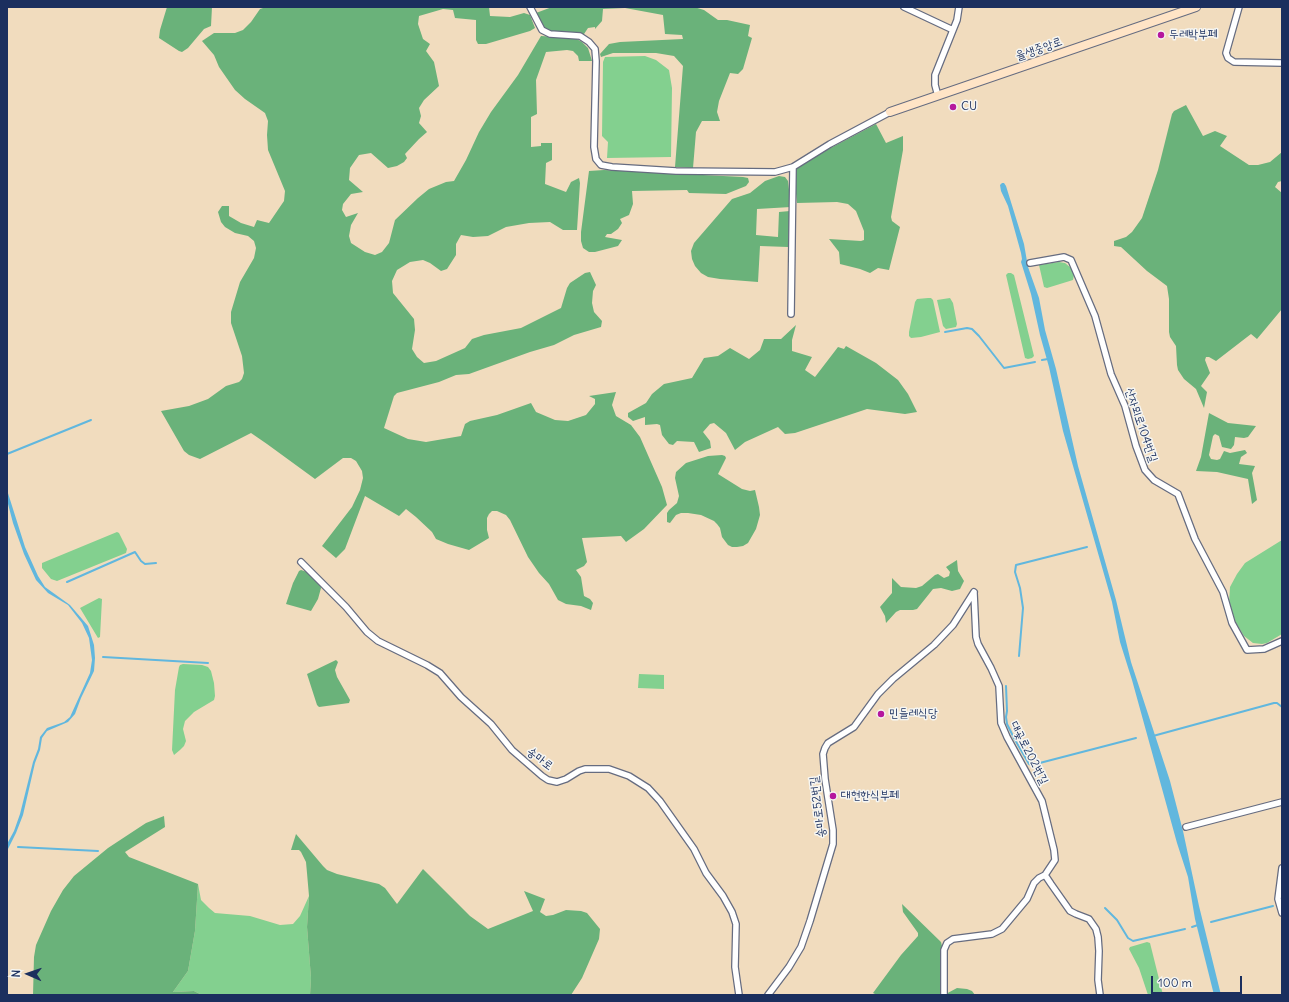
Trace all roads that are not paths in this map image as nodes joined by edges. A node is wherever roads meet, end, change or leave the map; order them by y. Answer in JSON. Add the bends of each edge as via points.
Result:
{"nodes":[{"id":1,"x":530,"y":7,"type":"edge"},
{"id":2,"x":904,"y":7,"type":"edge"},
{"id":3,"x":959,"y":7,"type":"edge"},
{"id":4,"x":1196,"y":7,"type":"edge"},
{"id":5,"x":1239,"y":7,"type":"edge"},
{"id":6,"x":953,"y":30,"type":"junction"},
{"id":7,"x":1282,"y":63,"type":"edge"},
{"id":8,"x":938,"y":96,"type":"junction"},
{"id":9,"x":890,"y":112,"type":"joint"},
{"id":10,"x":793,"y":167,"type":"junction"},
{"id":11,"x":1030,"y":263,"type":"dead end"},
{"id":12,"x":791,"y":314,"type":"dead end"},
{"id":13,"x":301,"y":562,"type":"dead end"},
{"id":14,"x":974,"y":592,"type":"joint"},
{"id":15,"x":1282,"y":641,"type":"edge"},
{"id":16,"x":1282,"y":802,"type":"edge"},
{"id":17,"x":1186,"y":827,"type":"dead end"},
{"id":18,"x":1282,"y":868,"type":"edge"},
{"id":19,"x":1046,"y":875,"type":"junction"},
{"id":20,"x":1282,"y":913,"type":"edge"},
{"id":21,"x":739,"y":995,"type":"edge"},
{"id":22,"x":768,"y":995,"type":"edge"},
{"id":23,"x":944,"y":995,"type":"edge"},
{"id":24,"x":1100,"y":995,"type":"edge"}],
"edges":[{"from":1,"to":10,"type":"street","via":[[542,30],[550,34],[580,36],[590,42],[595,49],[594,147],[596,159],[601,165],[683,171],[775,172]]},
{"from":2,"to":6,"type":"street"},
{"from":3,"to":6,"type":"street","via":[[959,15]]},
{"from":4,"to":8,"type":"street","name":"율생중앙로"},
{"from":5,"to":7,"type":"street","via":[[1226,53],[1228,58],[1234,62]]},
{"from":6,"to":8,"type":"street","via":[[935,75]]},
{"from":8,"to":9,"type":"street","name":"율생중앙로"},
{"from":9,"to":10,"type":"street"},
{"from":10,"to":12,"type":"street"},
{"from":11,"to":15,"type":"street","name":"산자뫼로104번길","via":[[1064,257],[1071,260],[1095,316],[1111,374],[1125,406],[1145,470],[1154,480],[1178,494],[1195,539],[1223,592],[1232,623],[1247,650],[1264,649]]},
{"from":13,"to":21,"type":"street","name":"송마로","via":[[367,632],[378,641],[440,673],[461,697],[491,724],[512,750],[548,780],[557,782],[579,771],[609,770],[629,776],[648,788],[694,849],[706,873],[732,912],[736,924],[735,967]]},
{"from":14,"to":19,"type":"street","name":"대곶로202번길","via":[[976,637],[999,686],[1001,723],[1006,737],[1042,801],[1051,836],[1055,860]]},
{"from":14,"to":22,"type":"street","name":"송마로52번길","via":[[953,625],[934,645],[878,694],[854,727],[828,743],[825,748],[825,779],[833,844],[801,947]]},
{"from":16,"to":17,"type":"street"},
{"from":18,"to":20,"type":"street","via":[[1278,895]]},
{"from":19,"to":23,"type":"street","name":"대곶로202번길","via":[[1038,878],[1027,899],[1002,929],[992,934],[950,940],[945,946]]},
{"from":19,"to":24,"type":"street","via":[[1070,911],[1089,919],[1096,929]]}]}
